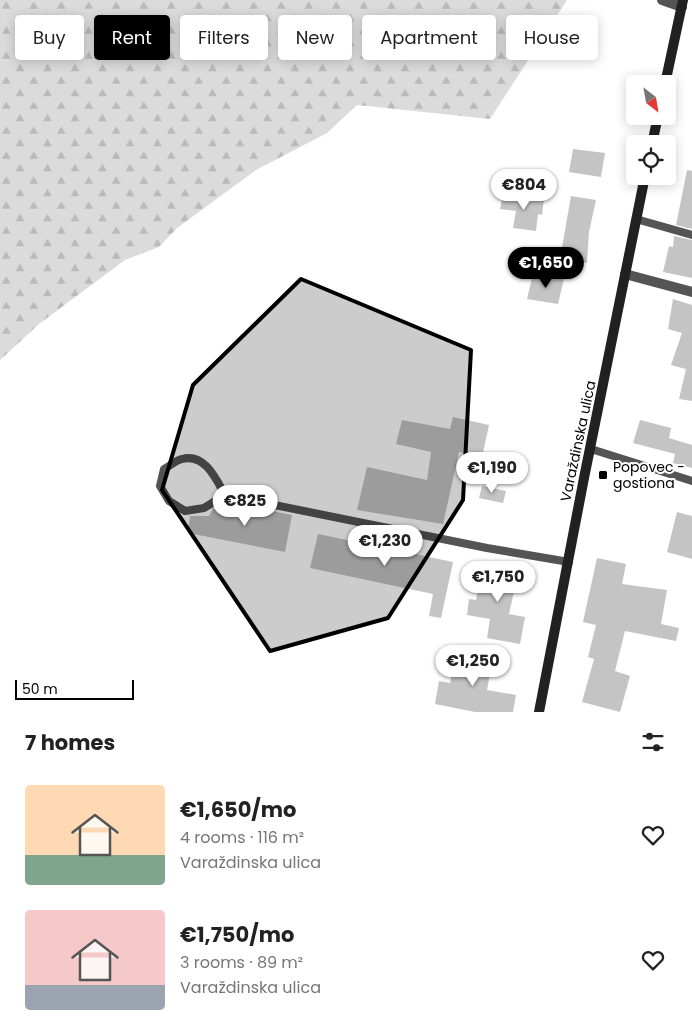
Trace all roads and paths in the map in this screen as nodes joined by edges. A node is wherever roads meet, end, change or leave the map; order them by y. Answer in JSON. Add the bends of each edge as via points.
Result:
{"nodes":[{"id":1,"x":662,"y":0,"type":"edge"},
{"id":2,"x":682,"y":4,"type":"edge"},
{"id":3,"x":667,"y":75,"type":"edge"},
{"id":4,"x":643,"y":185,"type":"edge"},
{"id":5,"x":636,"y":220,"type":"junction"},
{"id":6,"x":692,"y":234,"type":"edge"},
{"id":7,"x":625,"y":274,"type":"junction"},
{"id":8,"x":692,"y":292,"type":"edge"},
{"id":9,"x":591,"y":449,"type":"junction"},
{"id":10,"x":692,"y":482,"type":"edge"},
{"id":11,"x":225,"y":495,"type":"junction"},
{"id":12,"x":569,"y":562,"type":"junction"},
{"id":13,"x":539,"y":712,"type":"edge"}],
"edges":[{"from":1,"to":2,"type":"street"},
{"from":2,"to":3,"type":"main road"},
{"from":4,"to":5,"type":"main road","name":"Varaždinska ulica"},
{"from":5,"to":6,"type":"lane"},
{"from":5,"to":7,"type":"main road","name":"Varaždinska ulica"},
{"from":7,"to":8,"type":"street"},
{"from":7,"to":9,"type":"main road","name":"Varaždinska ulica"},
{"from":9,"to":10,"type":"lane"},
{"from":9,"to":12,"type":"main road","name":"Varaždinska ulica"},
{"from":11,"to":11,"type":"lane","via":[[204,508],[184,511],[169,501],[160,486],[164,469],[182,459],[198,459],[210,469]]},
{"from":11,"to":12,"type":"lane"},
{"from":12,"to":13,"type":"main road","name":"Varaždinska ulica"}]}
